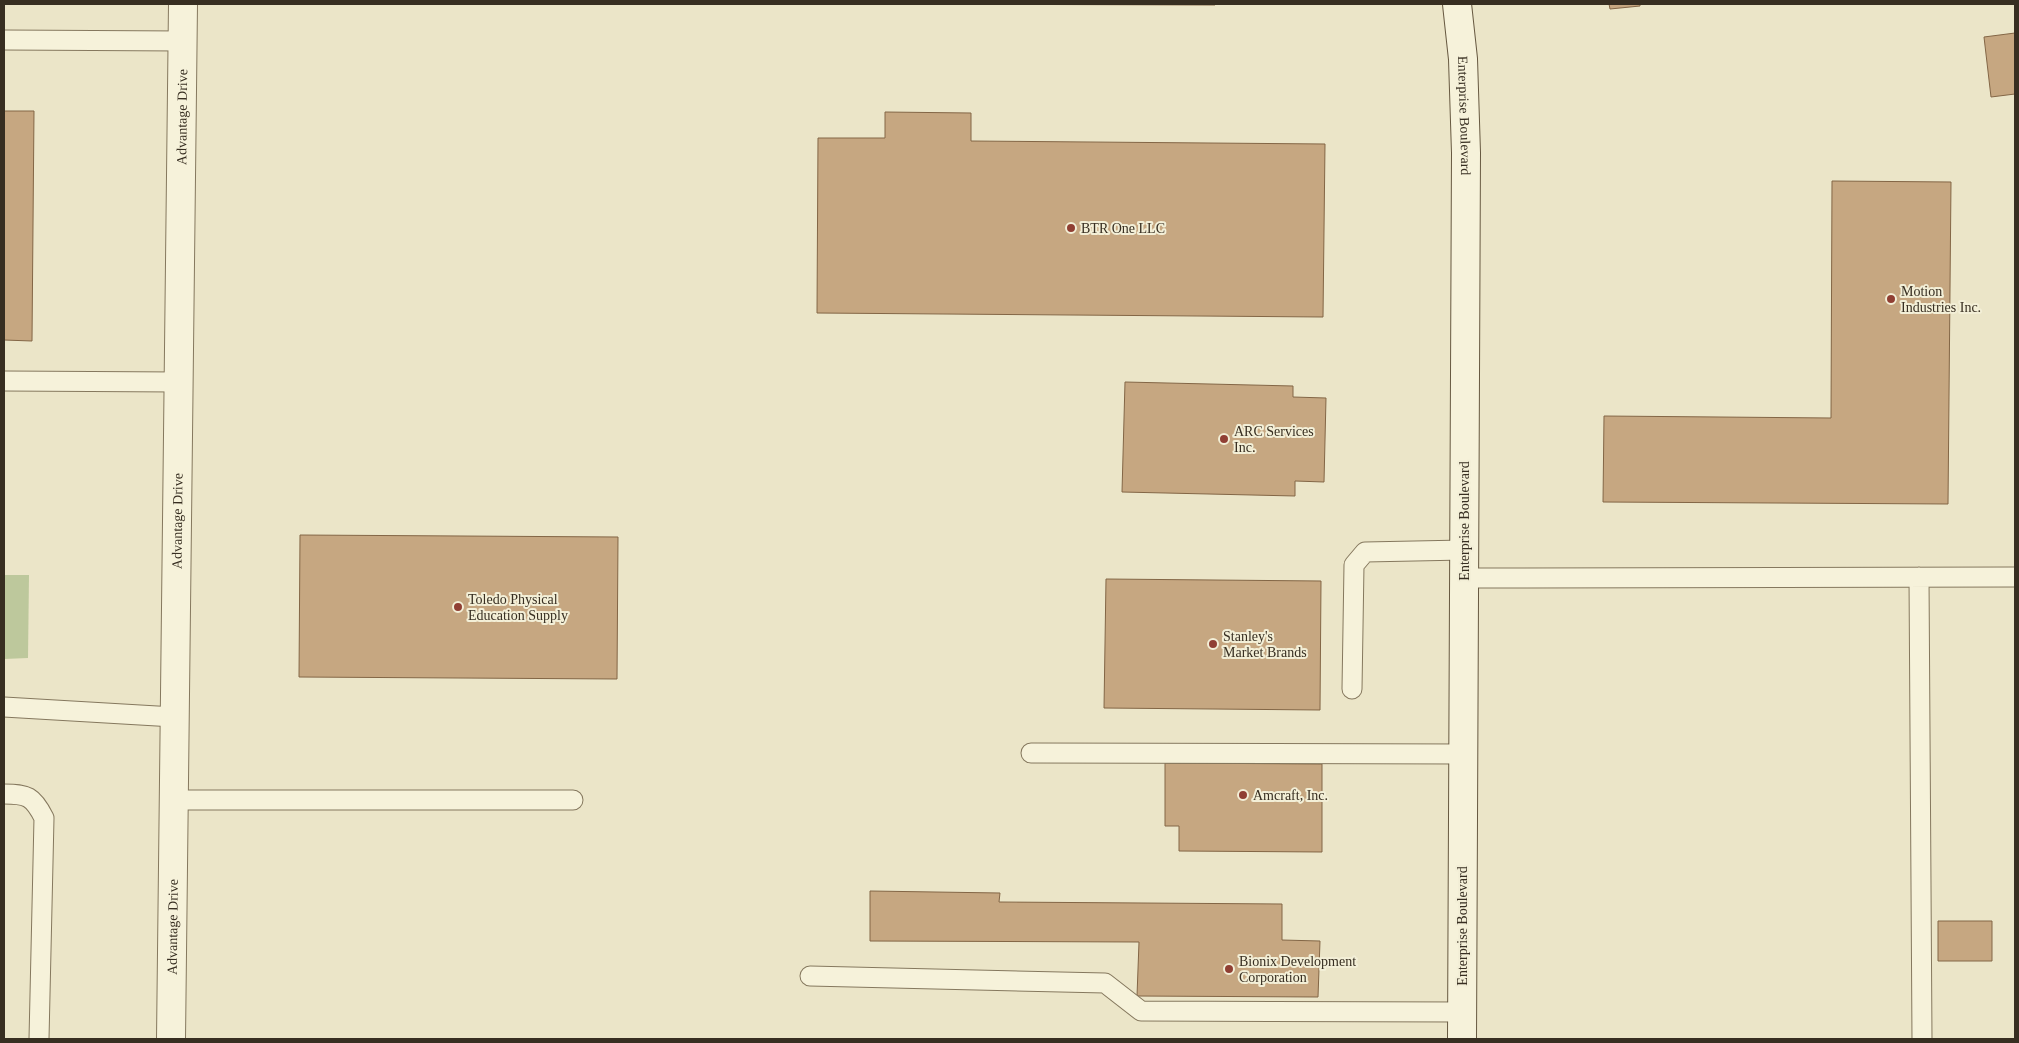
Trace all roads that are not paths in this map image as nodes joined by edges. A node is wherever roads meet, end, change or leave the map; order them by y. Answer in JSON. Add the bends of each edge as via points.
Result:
{"nodes":[{"id":1,"x":183,"y":4,"type":"edge"},
{"id":2,"x":1457,"y":4,"type":"edge"},
{"id":3,"x":4,"y":40,"type":"edge"},
{"id":4,"x":182,"y":41,"type":"junction"},
{"id":5,"x":4,"y":381,"type":"edge"},
{"id":6,"x":178,"y":382,"type":"junction"},
{"id":7,"x":1464,"y":550,"type":"junction"},
{"id":8,"x":1919,"y":577,"type":"junction"},
{"id":9,"x":2015,"y":577,"type":"edge"},
{"id":10,"x":1464,"y":578,"type":"junction"},
{"id":11,"x":1352,"y":689,"type":"dead end"},
{"id":12,"x":4,"y":707,"type":"edge"},
{"id":13,"x":174,"y":717,"type":"junction"},
{"id":14,"x":1031,"y":753,"type":"dead end"},
{"id":15,"x":1463,"y":754,"type":"junction"},
{"id":16,"x":4,"y":794,"type":"edge"},
{"id":17,"x":174,"y":800,"type":"junction"},
{"id":18,"x":573,"y":800,"type":"dead end"},
{"id":19,"x":810,"y":976,"type":"dead end"},
{"id":20,"x":1462,"y":1012,"type":"junction"},
{"id":21,"x":39,"y":1039,"type":"edge"},
{"id":22,"x":171,"y":1039,"type":"edge"},
{"id":23,"x":1462,"y":1039,"type":"edge"},
{"id":24,"x":1922,"y":1039,"type":"edge"}],
"edges":[{"from":1,"to":4,"type":"street","name":"Advantage Drive"},
{"from":2,"to":7,"type":"street","name":"Enterprise Boulevard","via":[[1466,153]]},
{"from":3,"to":4,"type":"lane"},
{"from":4,"to":6,"type":"street","name":"Advantage Drive"},
{"from":5,"to":6,"type":"lane"},
{"from":6,"to":13,"type":"street","name":"Advantage Drive"},
{"from":7,"to":10,"type":"street","name":"Enterprise Boulevard"},
{"from":7,"to":11,"type":"lane","via":[[1365,552],[1354,565]]},
{"from":8,"to":9,"type":"lane"},
{"from":8,"to":10,"type":"lane"},
{"from":8,"to":24,"type":"lane"},
{"from":10,"to":15,"type":"street","name":"Enterprise Boulevard"},
{"from":12,"to":13,"type":"lane"},
{"from":13,"to":17,"type":"street","name":"Advantage Drive"},
{"from":14,"to":15,"type":"lane"},
{"from":15,"to":20,"type":"street","name":"Enterprise Boulevard"},
{"from":16,"to":21,"type":"lane","via":[[21,794],[36,803],[44,818]]},
{"from":17,"to":18,"type":"lane"},
{"from":17,"to":22,"type":"street","name":"Advantage Drive"},
{"from":19,"to":20,"type":"lane","via":[[1105,983],[1141,1011]]},
{"from":20,"to":23,"type":"street","name":"Enterprise Boulevard"}]}
